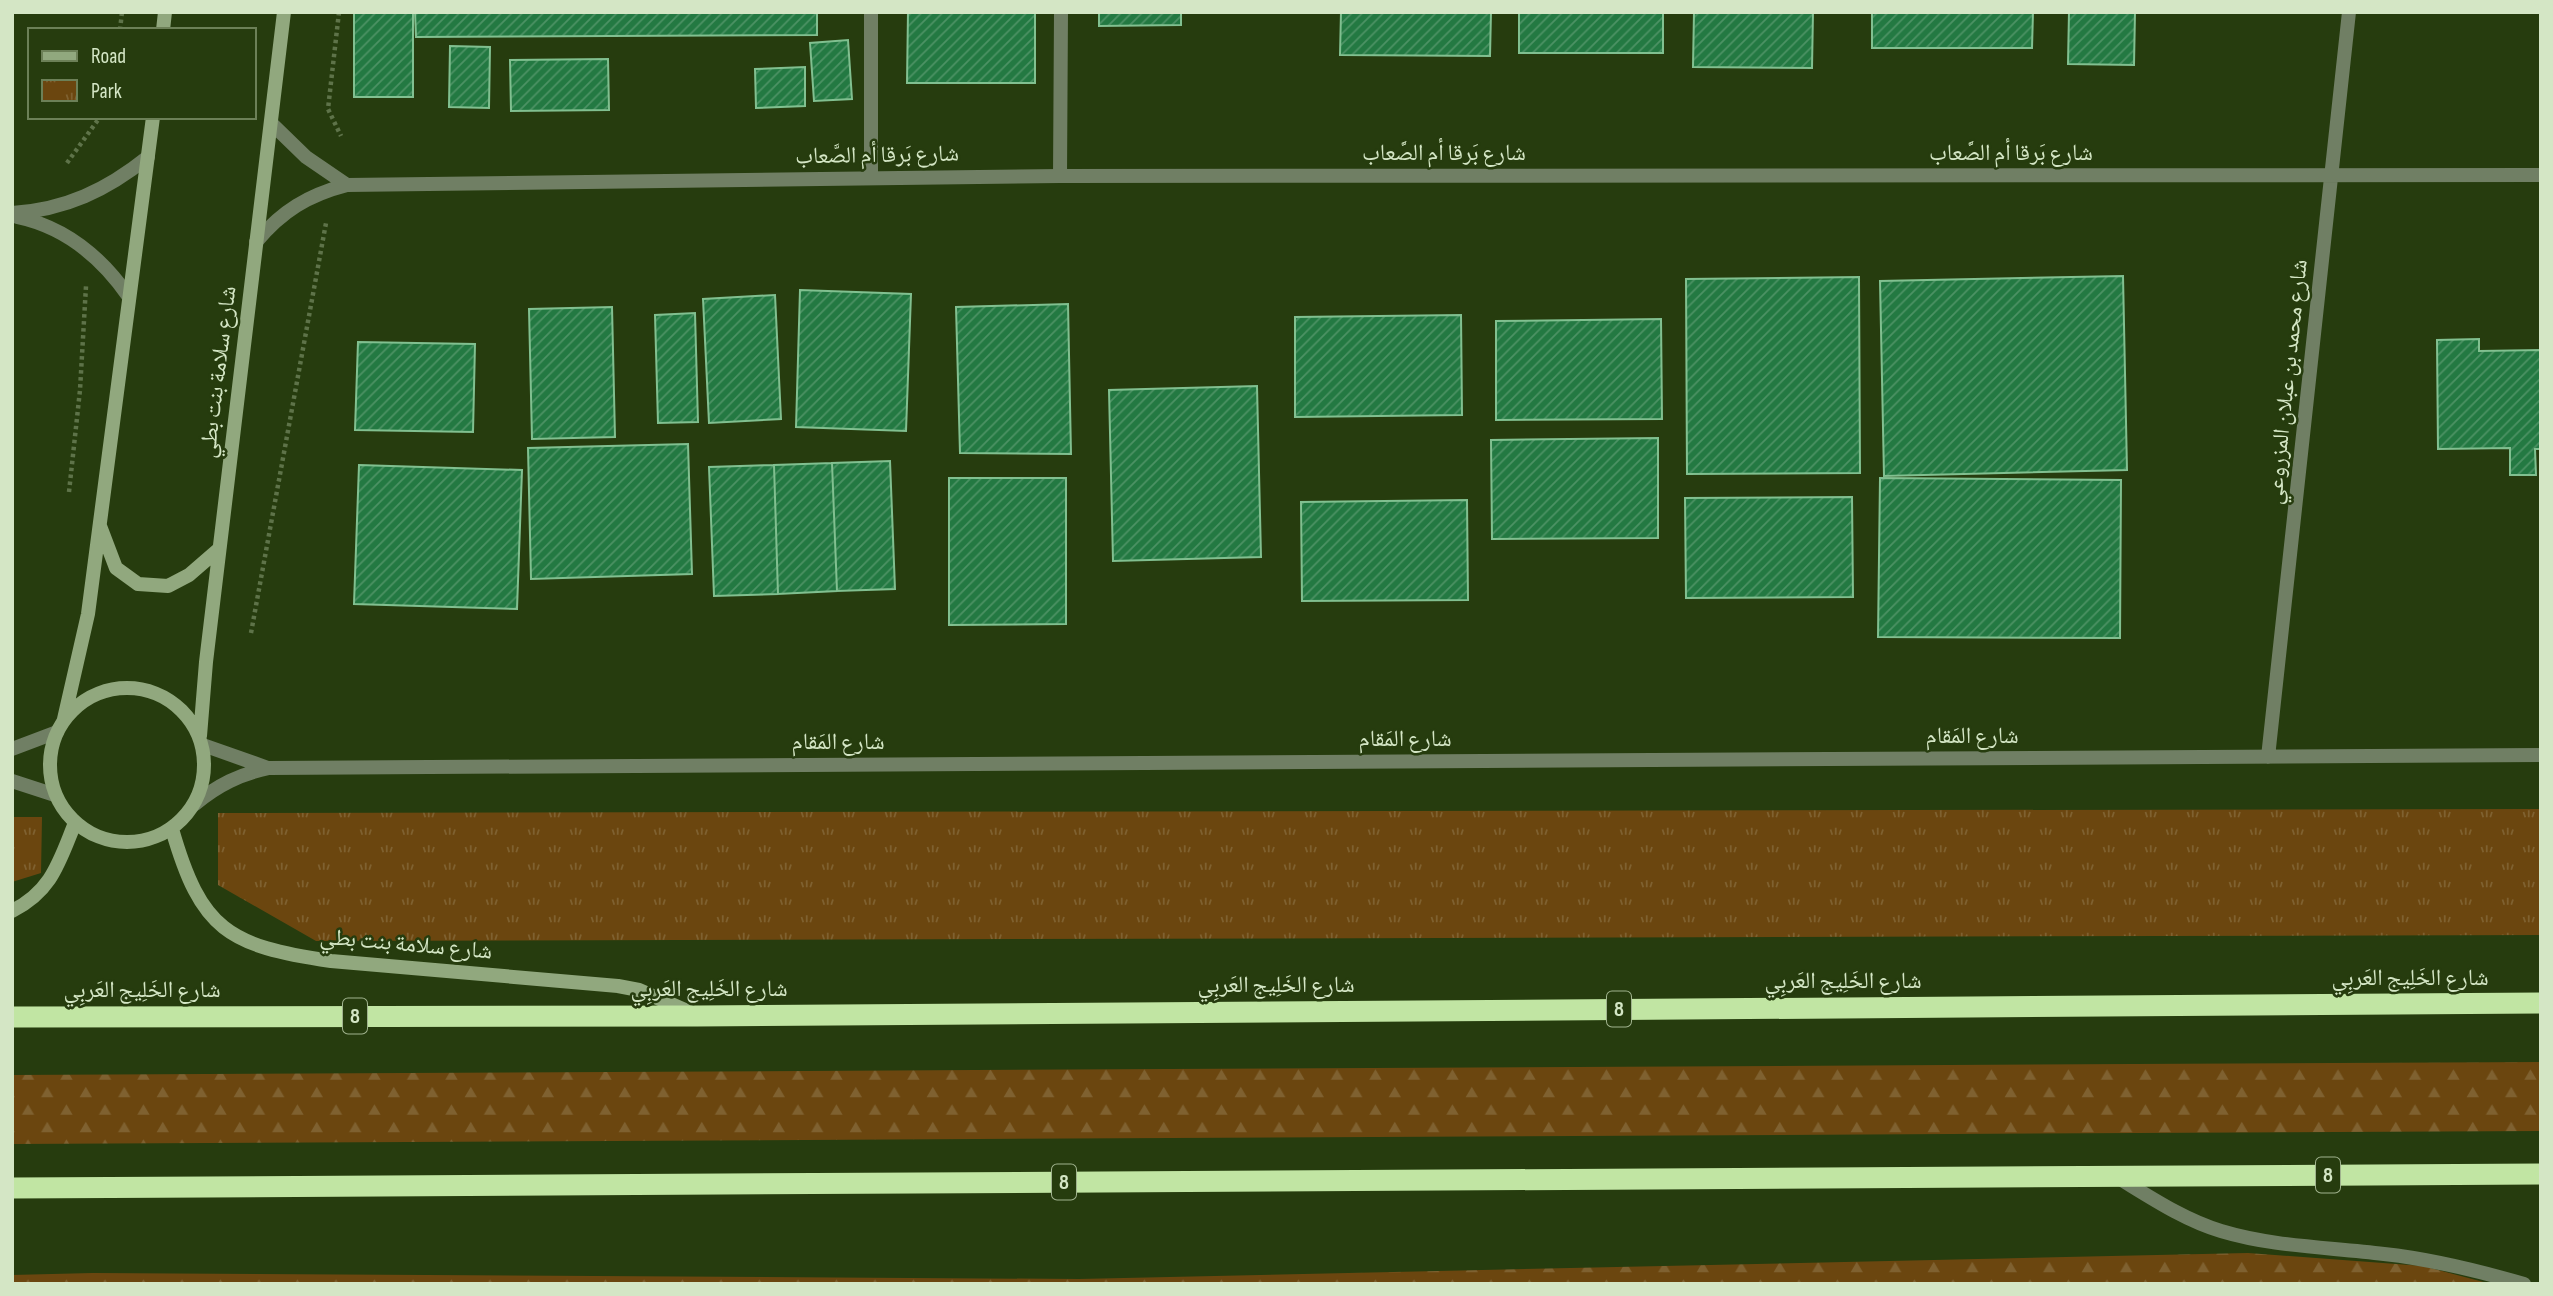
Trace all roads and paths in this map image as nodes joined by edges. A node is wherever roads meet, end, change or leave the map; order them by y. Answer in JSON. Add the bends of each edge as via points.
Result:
{"nodes":[{"id":1,"x":284,"y":12,"type":"edge"},
{"id":2,"x":339,"y":12,"type":"edge"},
{"id":3,"x":871,"y":12,"type":"edge"},
{"id":4,"x":1061,"y":12,"type":"edge"},
{"id":5,"x":2349,"y":12,"type":"edge"},
{"id":6,"x":99,"y":119,"type":"edge"},
{"id":7,"x":153,"y":119,"type":"edge"},
{"id":8,"x":271,"y":123,"type":"junction"},
{"id":9,"x":341,"y":136,"type":"dead end"},
{"id":10,"x":148,"y":157,"type":"junction"},
{"id":11,"x":67,"y":163,"type":"dead end"},
{"id":12,"x":2332,"y":175,"type":"junction"},
{"id":13,"x":2541,"y":175,"type":"edge"},
{"id":14,"x":1060,"y":176,"type":"junction"},
{"id":15,"x":871,"y":178,"type":"junction"},
{"id":16,"x":347,"y":185,"type":"junction"},
{"id":17,"x":12,"y":215,"type":"edge"},
{"id":18,"x":326,"y":223,"type":"dead end"},
{"id":19,"x":256,"y":242,"type":"junction"},
{"id":20,"x":86,"y":282,"type":"dead end"},
{"id":21,"x":129,"y":297,"type":"junction"},
{"id":22,"x":69,"y":492,"type":"dead end"},
{"id":23,"x":99,"y":524,"type":"junction"},
{"id":24,"x":219,"y":549,"type":"junction"},
{"id":25,"x":251,"y":633,"type":"dead end"},
{"id":26,"x":60,"y":725,"type":"junction"},
{"id":27,"x":202,"y":741,"type":"junction"},
{"id":28,"x":12,"y":750,"type":"edge"},
{"id":29,"x":2541,"y":755,"type":"edge"},
{"id":30,"x":2268,"y":757,"type":"junction"},
{"id":31,"x":269,"y":768,"type":"junction"},
{"id":32,"x":12,"y":781,"type":"edge"},
{"id":33,"x":55,"y":795,"type":"junction"},
{"id":34,"x":195,"y":804,"type":"junction"},
{"id":35,"x":75,"y":824,"type":"junction"},
{"id":36,"x":172,"y":829,"type":"junction"},
{"id":37,"x":12,"y":911,"type":"edge"},
{"id":38,"x":2541,"y":1003,"type":"edge"},
{"id":39,"x":697,"y":1016,"type":"junction"},
{"id":40,"x":12,"y":1017,"type":"edge"},
{"id":41,"x":2541,"y":1174,"type":"edge"},
{"id":42,"x":2116,"y":1176,"type":"junction"},
{"id":43,"x":12,"y":1188,"type":"edge"},
{"id":44,"x":2524,"y":1284,"type":"edge"}],
"edges":[{"from":1,"to":8,"type":"main road","name":"شارع سلامة بنت بطي"},
{"from":2,"to":9,"type":"path","via":[[328,109]]},
{"from":3,"to":15,"type":"street"},
{"from":4,"to":14,"type":"street"},
{"from":5,"to":12,"type":"street","name":"شارع محمد بن عبلان المزروعي"},
{"from":6,"to":11,"type":"path"},
{"from":7,"to":10,"type":"main road"},
{"from":8,"to":16,"type":"street","via":[[306,157]]},
{"from":8,"to":19,"type":"main road","name":"شارع سلامة بنت بطي"},
{"from":10,"to":17,"type":"street","via":[[94,194],[62,206]]},
{"from":10,"to":21,"type":"main road"},
{"from":12,"to":13,"type":"street","name":"شارع بَرقا أم الصَّعاب"},
{"from":12,"to":14,"type":"street","name":"شارع بَرقا أم الصَّعاب"},
{"from":12,"to":30,"type":"street","name":"شارع محمد بن عبلان المزروعي"},
{"from":14,"to":15,"type":"street","name":"شارع بَرقا أم الصَّعاب"},
{"from":15,"to":16,"type":"street","name":"شارع بَرقا أم الصَّعاب"},
{"from":16,"to":19,"type":"street","name":"شارع بَرقا أم الصَّعاب","via":[[296,204]]},
{"from":17,"to":21,"type":"street","via":[[43,225],[83,247]]},
{"from":18,"to":25,"type":"path"},
{"from":19,"to":24,"type":"main road","name":"شارع سلامة بنت بطي"},
{"from":20,"to":22,"type":"path"},
{"from":21,"to":23,"type":"main road"},
{"from":23,"to":24,"type":"main road","via":[[116,568],[138,584],[167,586],[190,575]]},
{"from":23,"to":26,"type":"main road","via":[[88,614]]},
{"from":24,"to":27,"type":"main road","name":"شارع سلامة بنت بطي"},
{"from":26,"to":27,"type":"main road","via":[[97,693],[138,688],[176,704]]},
{"from":26,"to":28,"type":"street"},
{"from":26,"to":33,"type":"main road","via":[[49,763]]},
{"from":27,"to":31,"type":"street","name":"شارع المَقام"},
{"from":27,"to":34,"type":"main road","via":[[205,775]]},
{"from":29,"to":30,"type":"street","name":"شارع المَقام"},
{"from":30,"to":31,"type":"street","name":"شارع المَقام"},
{"from":31,"to":34,"type":"street","name":"شارع المَقام","via":[[243,774]]},
{"from":32,"to":33,"type":"street"},
{"from":33,"to":35,"type":"main road"},
{"from":34,"to":36,"type":"main road"},
{"from":35,"to":36,"type":"main road","via":[[105,840],[140,842]]},
{"from":35,"to":37,"type":"main road","via":[[50,883]]},
{"from":36,"to":39,"type":"main road","name":"شارع سلامة بنت بطي","via":[[186,876],[204,909],[231,934],[249,942],[331,961],[618,986],[639,990]]},
{"from":38,"to":39,"type":"highway","name":"شارع الخَلِيج العَربِي","number":"8"},
{"from":39,"to":40,"type":"highway","name":"شارع الخَلِيج العَربِي","number":"8"},
{"from":41,"to":42,"type":"highway","number":"8"},
{"from":42,"to":43,"type":"highway","number":"8"},
{"from":42,"to":44,"type":"street","via":[[2172,1210],[2219,1231],[2273,1243],[2386,1254]]}]}
